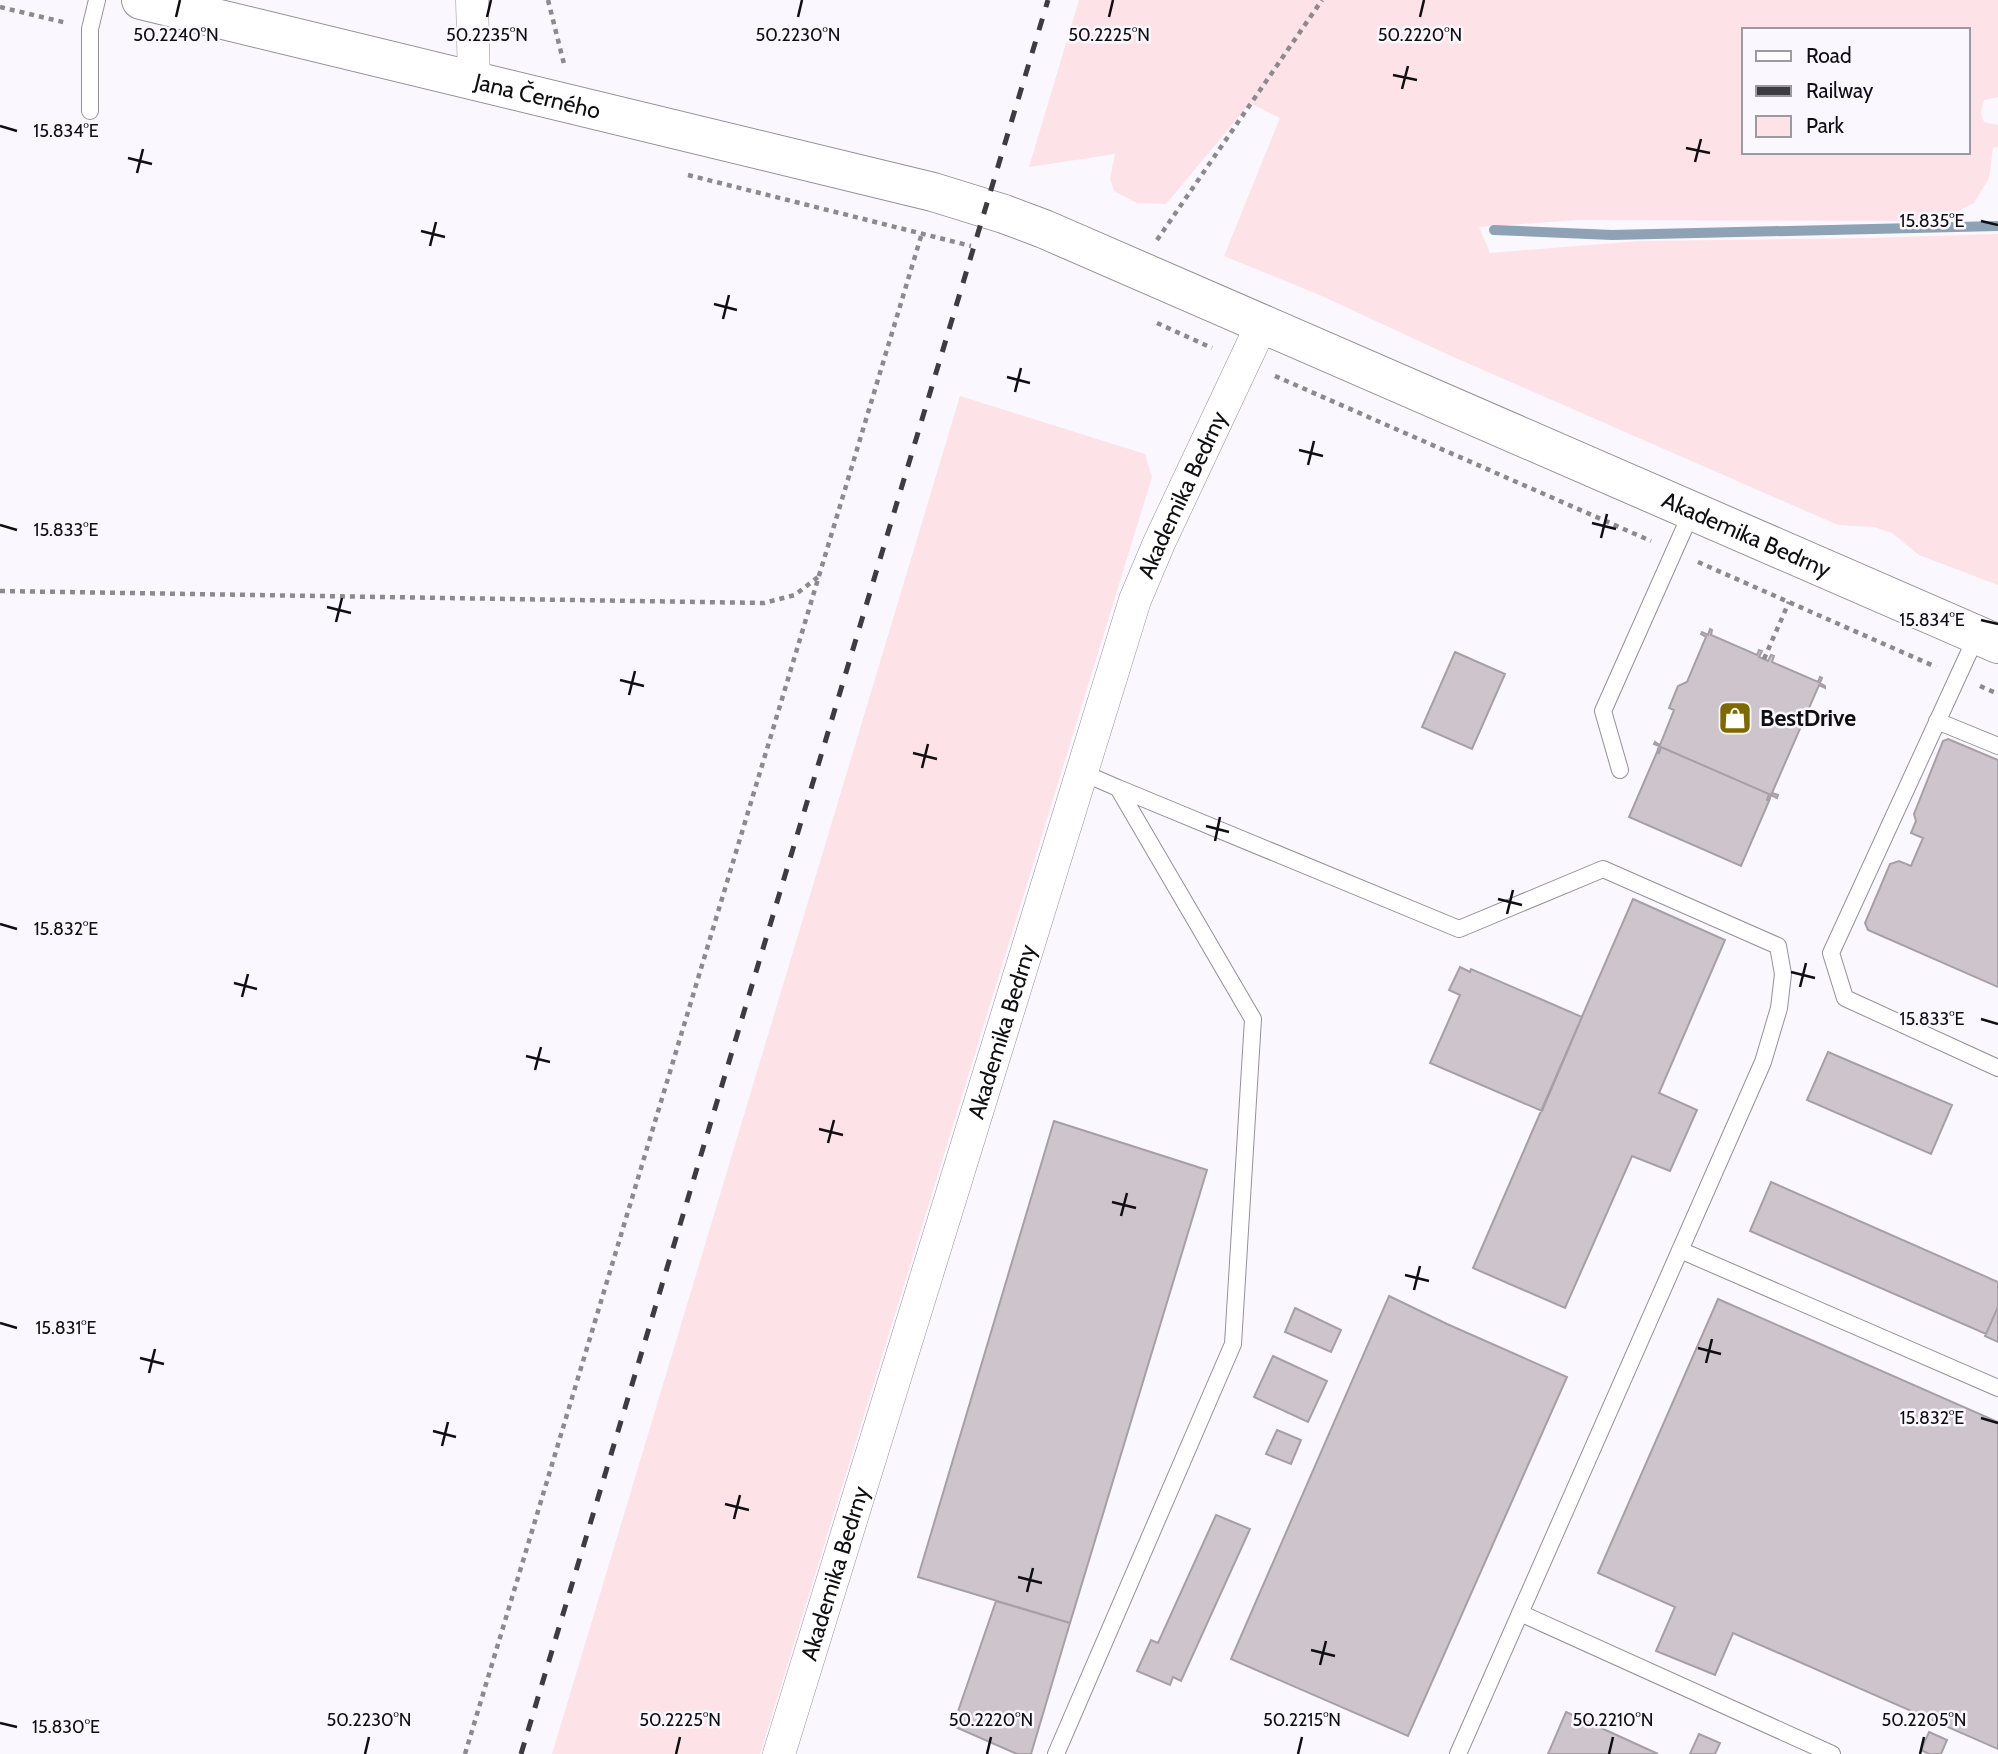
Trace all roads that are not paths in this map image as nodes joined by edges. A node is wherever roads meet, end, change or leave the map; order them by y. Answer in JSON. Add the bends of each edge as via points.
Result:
{"nodes":[{"id":1,"x":97,"y":0,"type":"edge"},
{"id":2,"x":141,"y":0,"type":"edge"},
{"id":3,"x":472,"y":0,"type":"edge"},
{"id":4,"x":474,"y":81,"type":"junction"},
{"id":5,"x":90,"y":111,"type":"dead end"},
{"id":6,"x":1004,"y":214,"type":"joint"},
{"id":7,"x":1262,"y":324,"type":"junction"},
{"id":8,"x":1692,"y":511,"type":"junction"},
{"id":9,"x":1988,"y":639,"type":"edge"},
{"id":10,"x":1937,"y":721,"type":"junction"},
{"id":11,"x":1998,"y":747,"type":"edge"},
{"id":12,"x":1620,"y":770,"type":"dead end"},
{"id":13,"x":1081,"y":772,"type":"junction"},
{"id":14,"x":1118,"y":788,"type":"junction"},
{"id":15,"x":1998,"y":1068,"type":"edge"},
{"id":16,"x":1680,"y":1250,"type":"junction"},
{"id":17,"x":1998,"y":1388,"type":"edge"},
{"id":18,"x":1520,"y":1613,"type":"junction"},
{"id":19,"x":779,"y":1754,"type":"edge"},
{"id":20,"x":1055,"y":1754,"type":"edge"},
{"id":21,"x":1458,"y":1754,"type":"edge"},
{"id":22,"x":1832,"y":1754,"type":"edge"}],
"edges":[{"from":1,"to":5,"type":"lane","via":[[90,29]]},
{"from":2,"to":4,"type":"street","name":"Jana Černého"},
{"from":3,"to":4,"type":"street"},
{"from":4,"to":6,"type":"street","name":"Jana Černého","via":[[933,192]]},
{"from":6,"to":7,"type":"street","name":"Akademika Bedrny"},
{"from":7,"to":8,"type":"street","name":"Akademika Bedrny"},
{"from":7,"to":13,"type":"street","name":"Akademika Bedrny","via":[[1135,600]]},
{"from":8,"to":9,"type":"street","name":"Akademika Bedrny"},
{"from":8,"to":12,"type":"lane","via":[[1603,711]]},
{"from":9,"to":10,"type":"lane","via":[[1958,676]]},
{"from":10,"to":11,"type":"lane"},
{"from":10,"to":15,"type":"lane","via":[[1831,953],[1845,998]]},
{"from":13,"to":14,"type":"lane"},
{"from":13,"to":19,"type":"street","name":"Akademika Bedrny"},
{"from":14,"to":16,"type":"lane","via":[[1460,929],[1603,869],[1778,946],[1783,974],[1779,1008],[1763,1062]]},
{"from":14,"to":20,"type":"lane","via":[[1253,1019],[1233,1344]]},
{"from":16,"to":17,"type":"lane"},
{"from":16,"to":18,"type":"lane"},
{"from":18,"to":21,"type":"lane"},
{"from":18,"to":22,"type":"lane"}]}
